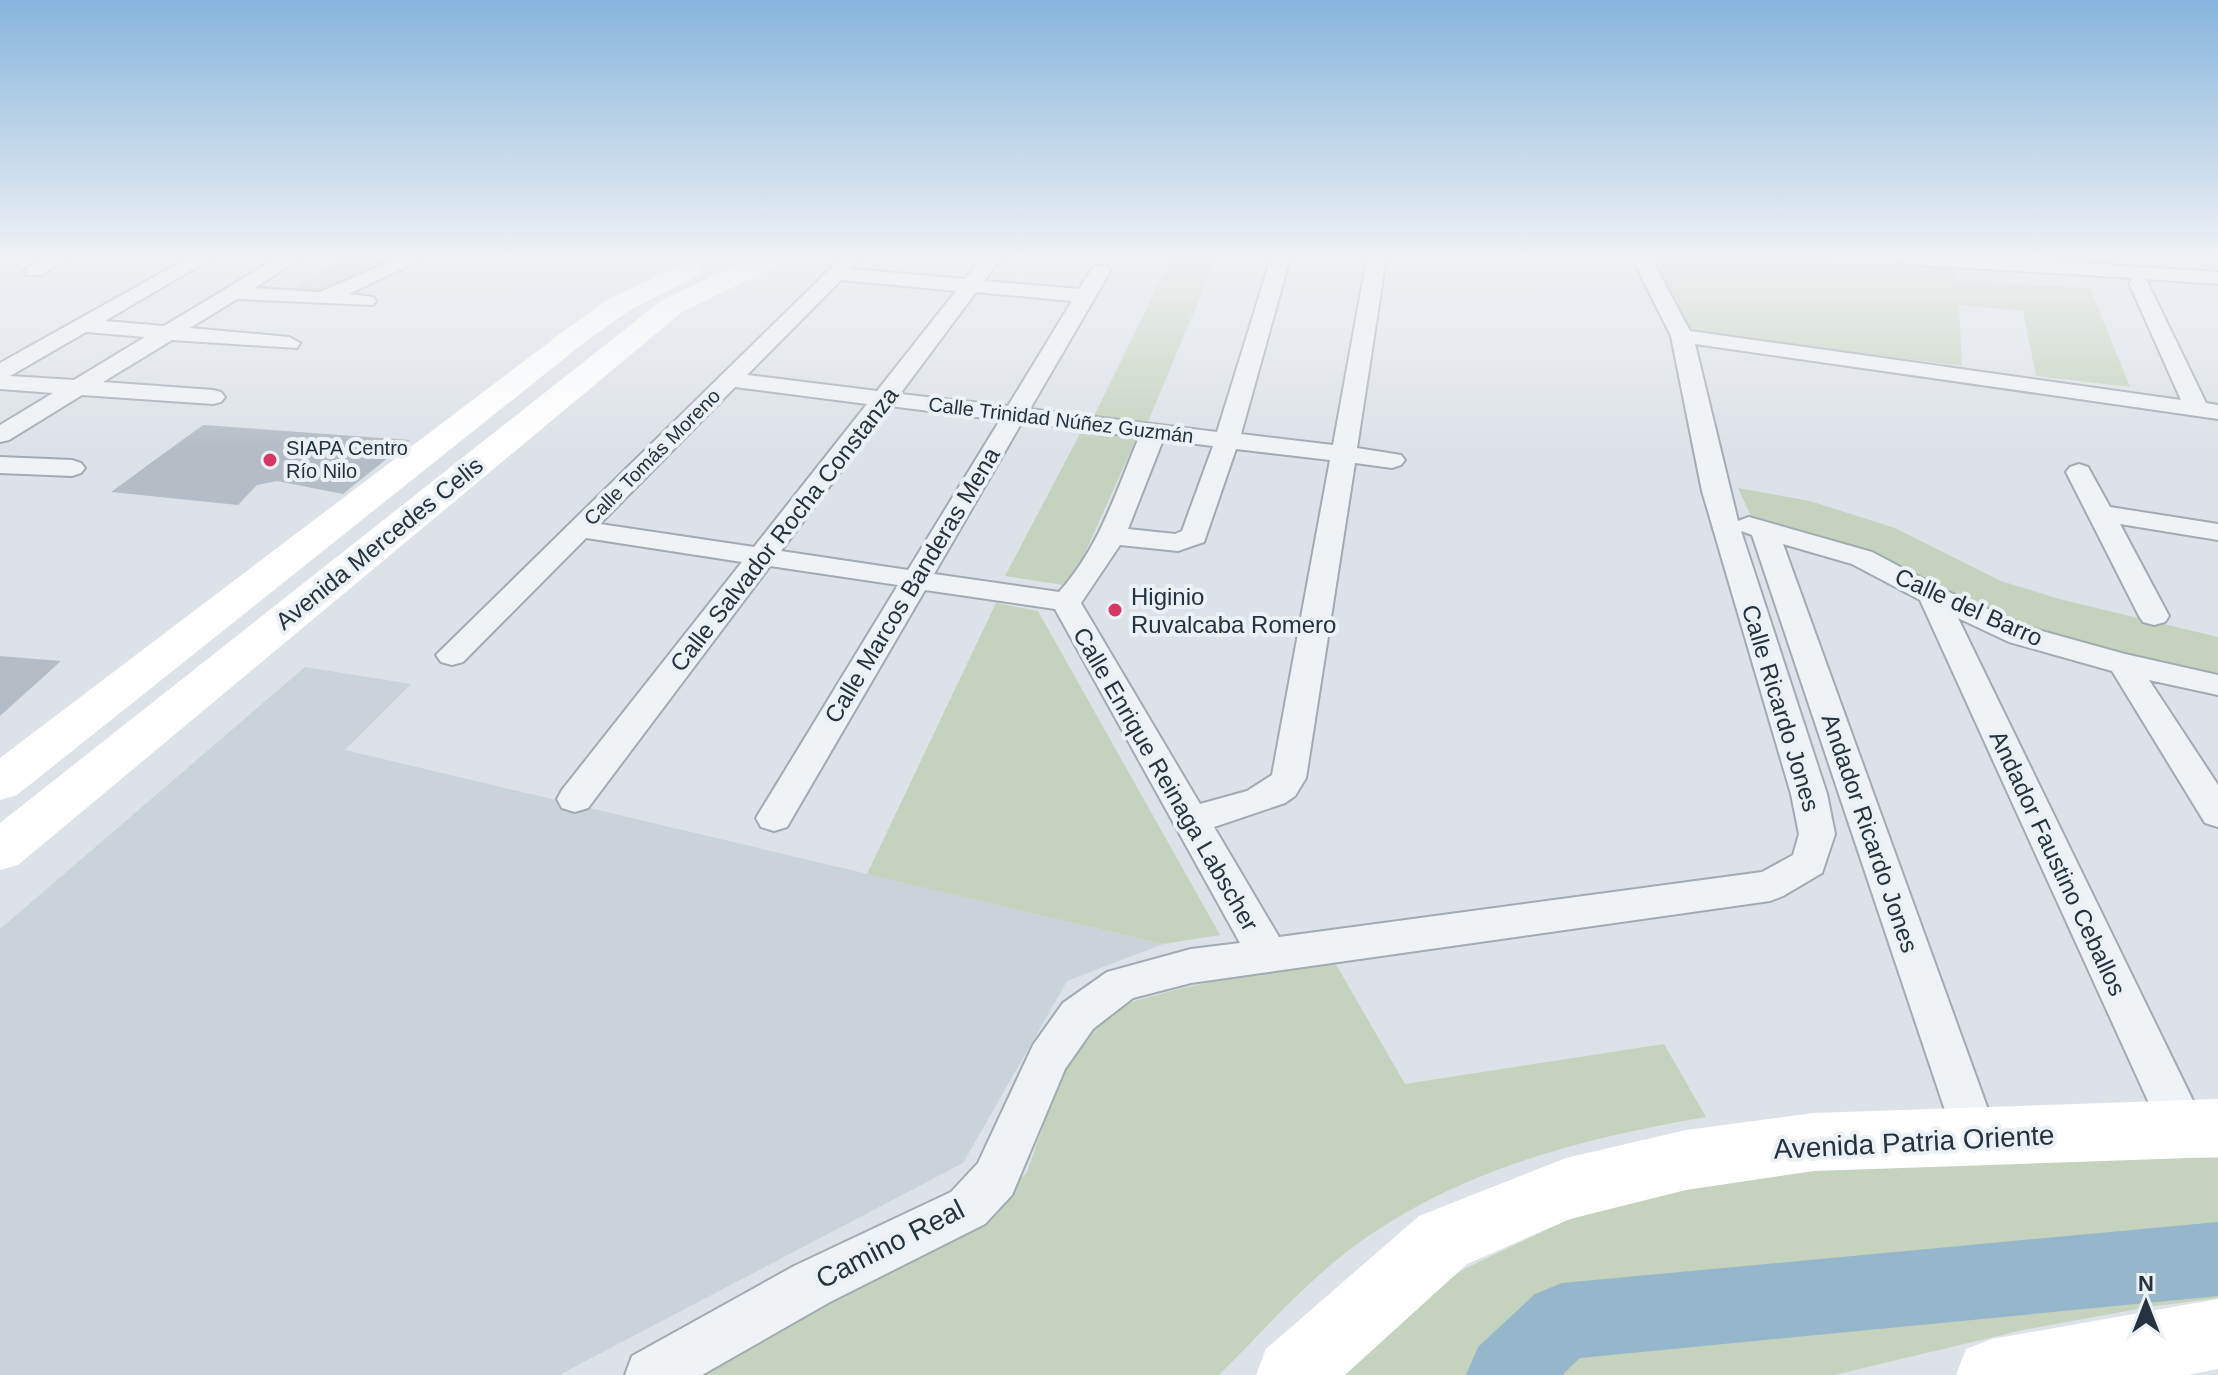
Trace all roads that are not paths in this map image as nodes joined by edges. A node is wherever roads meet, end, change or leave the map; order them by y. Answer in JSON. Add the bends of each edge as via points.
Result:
{"nodes":[{"id":1,"x":91,"y":322,"type":"edge"},
{"id":2,"x":186,"y":322,"type":"edge"},
{"id":3,"x":596,"y":322,"type":"edge"},
{"id":4,"x":652,"y":322,"type":"edge"},
{"id":5,"x":788,"y":322,"type":"edge"},
{"id":6,"x":942,"y":322,"type":"edge"},
{"id":7,"x":1069,"y":322,"type":"edge"},
{"id":8,"x":1262,"y":322,"type":"edge"},
{"id":9,"x":1366,"y":322,"type":"edge"},
{"id":10,"x":1675,"y":322,"type":"edge"},
{"id":11,"x":2160,"y":322,"type":"edge"},
{"id":12,"x":84,"y":326,"type":"junction"},
{"id":13,"x":170,"y":332,"type":"junction"},
{"id":14,"x":1682,"y":336,"type":"junction"},
{"id":15,"x":289,"y":343,"type":"dead end"},
{"id":16,"x":0,"y":372,"type":"edge"},
{"id":17,"x":730,"y":380,"type":"junction"},
{"id":18,"x":0,"y":382,"type":"edge"},
{"id":19,"x":67,"y":394,"type":"junction"},
{"id":20,"x":0,"y":396,"type":"edge"},
{"id":21,"x":884,"y":399,"type":"junction"},
{"id":22,"x":203,"y":404,"type":"dead end"},
{"id":23,"x":2208,"y":411,"type":"edge"},
{"id":24,"x":1014,"y":414,"type":"junction"},
{"id":25,"x":1154,"y":431,"type":"junction"},
{"id":26,"x":0,"y":435,"type":"edge"},
{"id":27,"x":1227,"y":440,"type":"junction"},
{"id":28,"x":1342,"y":454,"type":"junction"},
{"id":29,"x":1392,"y":460,"type":"dead end"},
{"id":30,"x":0,"y":465,"type":"edge"},
{"id":31,"x":72,"y":468,"type":"dead end"},
{"id":32,"x":2079,"y":472,"type":"dead end"},
{"id":33,"x":2100,"y":513,"type":"junction"},
{"id":34,"x":1723,"y":517,"type":"junction"},
{"id":35,"x":579,"y":529,"type":"junction"},
{"id":36,"x":1764,"y":529,"type":"junction"},
{"id":37,"x":2218,"y":532,"type":"edge"},
{"id":38,"x":1109,"y":535,"type":"junction"},
{"id":39,"x":763,"y":556,"type":"junction"},
{"id":40,"x":917,"y":578,"type":"junction"},
{"id":41,"x":1932,"y":595,"type":"junction"},
{"id":42,"x":1066,"y":602,"type":"junction"},
{"id":43,"x":2154,"y":616,"type":"dead end"},
{"id":44,"x":175,"y":645,"type":"junction"},
{"id":45,"x":452,"y":655,"type":"dead end"},
{"id":46,"x":2123,"y":664,"type":"junction"},
{"id":47,"x":2218,"y":685,"type":"edge"},
{"id":48,"x":0,"y":783,"type":"edge"},
{"id":49,"x":575,"y":799,"type":"dead end"},
{"id":50,"x":2218,"y":814,"type":"edge"},
{"id":51,"x":774,"y":818,"type":"dead end"},
{"id":52,"x":1191,"y":820,"type":"junction"},
{"id":53,"x":0,"y":839,"type":"edge"},
{"id":54,"x":0,"y":851,"type":"edge"},
{"id":55,"x":1268,"y":955,"type":"junction"},
{"id":56,"x":2201,"y":1129,"type":"edge"},
{"id":57,"x":1975,"y":1137,"type":"junction"},
{"id":58,"x":2218,"y":1334,"type":"edge"},
{"id":59,"x":2096,"y":1366,"type":"edge"},
{"id":60,"x":651,"y":1375,"type":"edge"},
{"id":61,"x":1292,"y":1375,"type":"edge"},
{"id":62,"x":1992,"y":1375,"type":"edge"}],
"edges":[{"from":1,"to":12,"type":"street"},
{"from":2,"to":13,"type":"street"},
{"from":3,"to":44,"type":"main road","name":"Avenida Mercedes Celis"},
{"from":4,"to":54,"type":"main road","name":"Avenida Mercedes Celis"},
{"from":5,"to":17,"type":"street","name":"Calle Tomás Moreno"},
{"from":6,"to":21,"type":"street","name":"Calle Salvador Rocha Constanza"},
{"from":7,"to":24,"type":"street","name":"Calle Marcos Banderas Mena"},
{"from":8,"to":27,"type":"street"},
{"from":9,"to":28,"type":"street"},
{"from":10,"to":14,"type":"street","name":"Calle Ricardo Jones"},
{"from":11,"to":23,"type":"street"},
{"from":12,"to":13,"type":"street"},
{"from":12,"to":16,"type":"street"},
{"from":13,"to":15,"type":"street"},
{"from":13,"to":19,"type":"street"},
{"from":14,"to":23,"type":"street"},
{"from":14,"to":34,"type":"street","name":"Calle Ricardo Jones"},
{"from":17,"to":21,"type":"street","name":"Calle Trinidad Núñez Guzmán"},
{"from":17,"to":35,"type":"street","name":"Calle Tomás Moreno"},
{"from":18,"to":19,"type":"street"},
{"from":19,"to":20,"type":"street"},
{"from":19,"to":22,"type":"street"},
{"from":19,"to":26,"type":"street"},
{"from":21,"to":24,"type":"street","name":"Calle Trinidad Núñez Guzmán"},
{"from":21,"to":39,"type":"street","name":"Calle Salvador Rocha Constanza"},
{"from":24,"to":25,"type":"street","name":"Calle Trinidad Núñez Guzmán"},
{"from":24,"to":40,"type":"street","name":"Calle Marcos Banderas Mena"},
{"from":25,"to":27,"type":"street","name":"Calle Trinidad Núñez Guzmán"},
{"from":25,"to":38,"type":"street"},
{"from":27,"to":28,"type":"street","name":"Calle Trinidad Núñez Guzmán"},
{"from":27,"to":38,"type":"street","via":[[1192,539],[1178,543]]},
{"from":28,"to":29,"type":"street","name":"Calle Trinidad Núñez Guzmán"},
{"from":28,"to":52,"type":"street","via":[[1289,778],[1272,795]]},
{"from":30,"to":31,"type":"street"},
{"from":32,"to":33,"type":"street"},
{"from":33,"to":37,"type":"street"},
{"from":33,"to":43,"type":"street"},
{"from":34,"to":36,"type":"street","name":"Calle del Barro"},
{"from":34,"to":55,"type":"street","name":"Calle Ricardo Jones","via":[[1809,794],[1817,834],[1809,863],[1770,886]]},
{"from":35,"to":39,"type":"street"},
{"from":35,"to":45,"type":"street","name":"Calle Tomás Moreno"},
{"from":36,"to":41,"type":"street","name":"Calle del Barro","via":[[1862,558]]},
{"from":36,"to":57,"type":"street","name":"Andador Ricardo Jones"},
{"from":38,"to":42,"type":"street","via":[[1084,583]]},
{"from":39,"to":40,"type":"street"},
{"from":39,"to":49,"type":"street","name":"Calle Salvador Rocha Constanza"},
{"from":40,"to":42,"type":"street"},
{"from":40,"to":51,"type":"street","name":"Calle Marcos Banderas Mena"},
{"from":41,"to":46,"type":"street","name":"Calle del Barro","via":[[2020,635]]},
{"from":41,"to":56,"type":"street","name":"Andador Faustino Ceballos"},
{"from":42,"to":52,"type":"street","name":"Calle Enrique Reinaga Labscher"},
{"from":44,"to":48,"type":"main road","name":"Avenida Mercedes Celis"},
{"from":44,"to":53,"type":"main road","via":[[183,676],[166,696]]},
{"from":46,"to":47,"type":"street","name":"Calle del Barro"},
{"from":46,"to":50,"type":"street"},
{"from":52,"to":55,"type":"street","name":"Calle Enrique Reinaga Labscher"},
{"from":55,"to":60,"type":"street","name":"Camino Real","via":[[1191,966],[1121,984],[1078,1016],[1048,1058],[995,1179],[968,1208],[812,1284]]},
{"from":56,"to":57,"type":"main road","name":"Avenida Patria Oriente"},
{"from":57,"to":61,"type":"main road","name":"Avenida Patria Oriente","via":[[1814,1142],[1686,1160],[1566,1189],[1443,1240]]},
{"from":58,"to":59,"type":"main road"},
{"from":59,"to":62,"type":"main road"}]}
